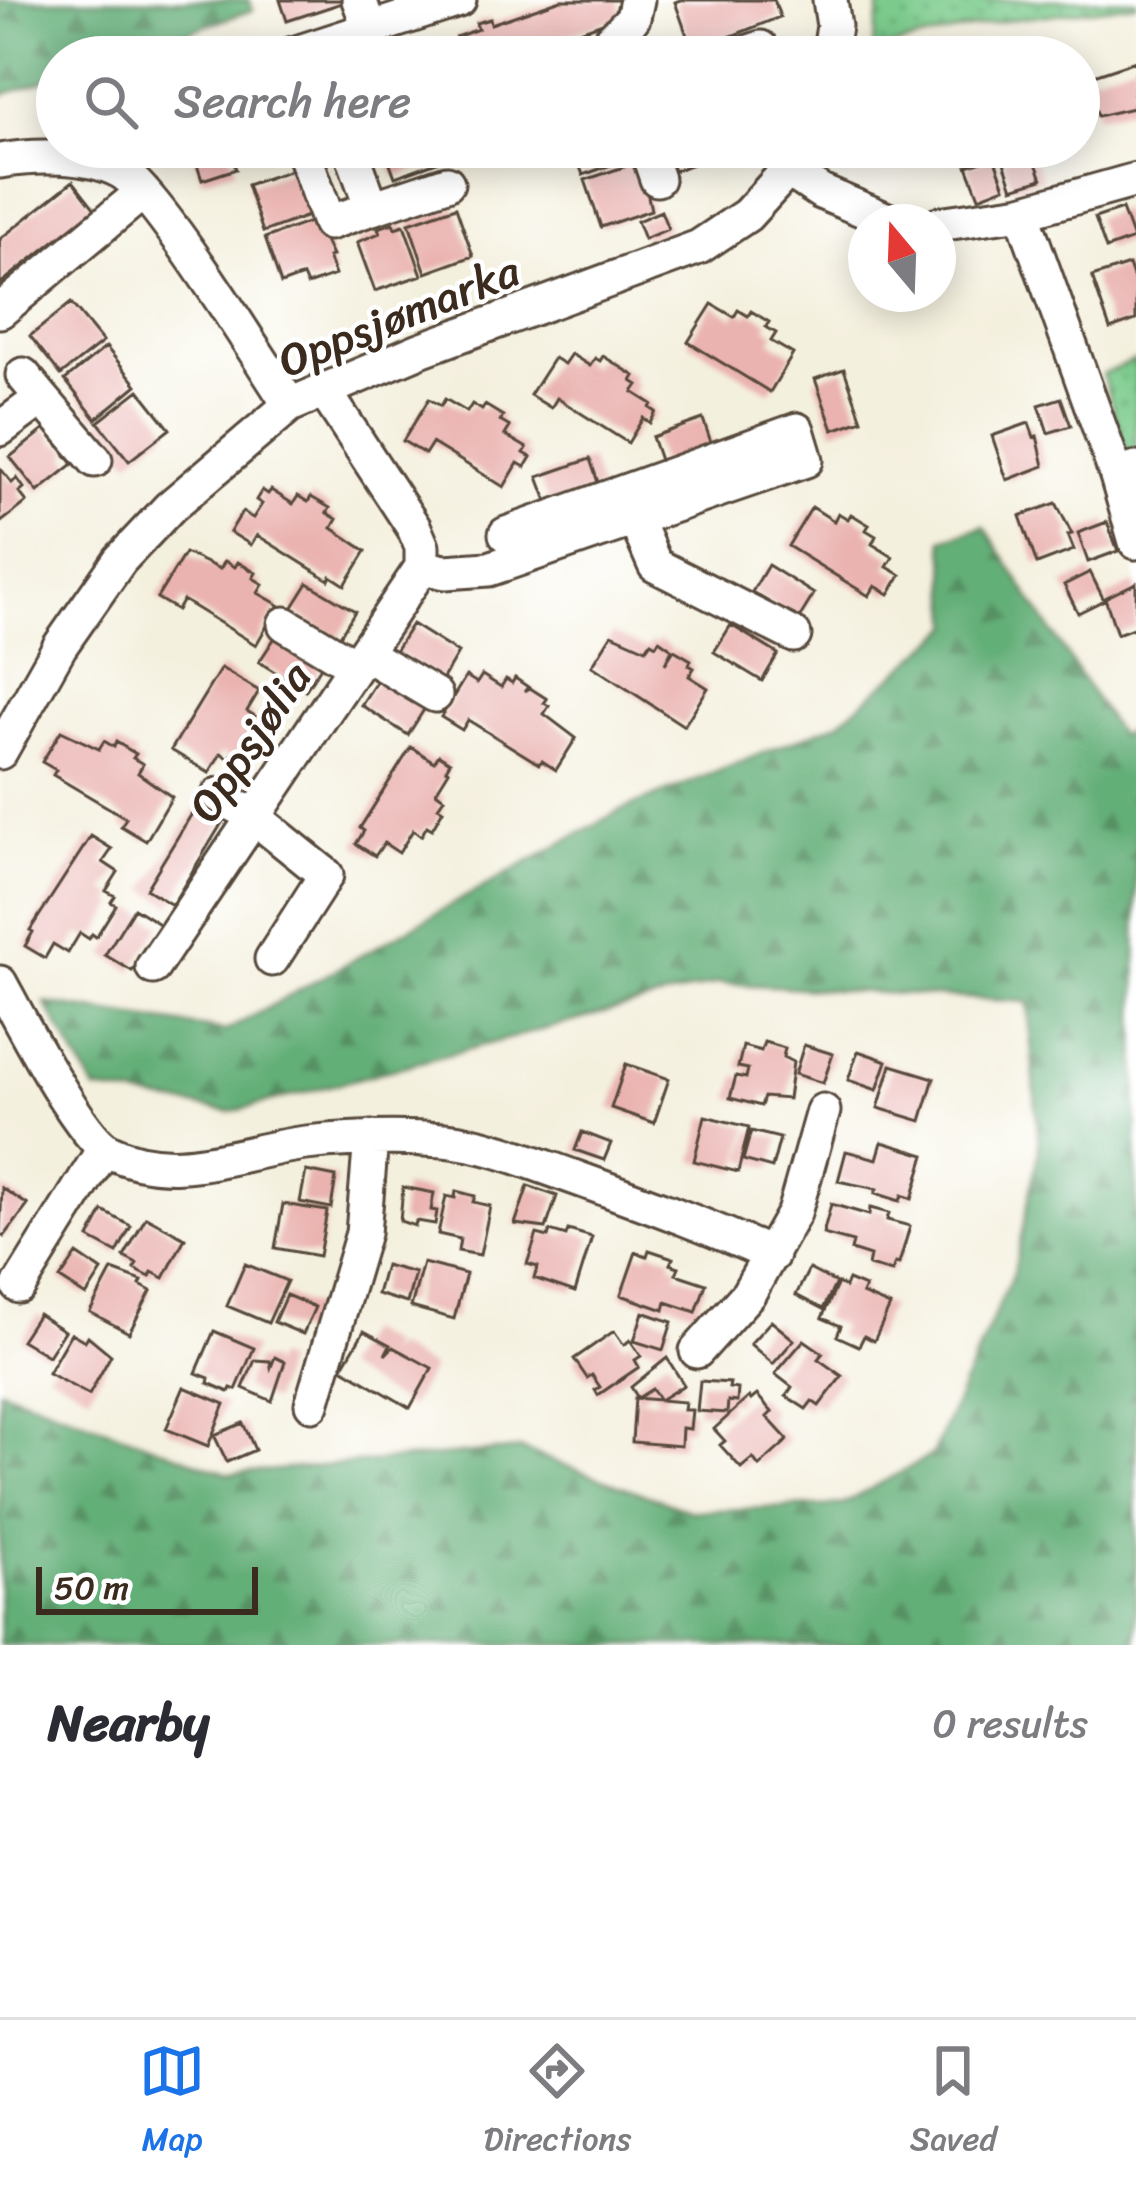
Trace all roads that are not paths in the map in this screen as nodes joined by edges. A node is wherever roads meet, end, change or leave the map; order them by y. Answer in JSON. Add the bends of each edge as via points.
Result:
{"nodes":[{"id":1,"x":459,"y":0,"type":"edge"},
{"id":2,"x":637,"y":0,"type":"edge"},
{"id":3,"x":830,"y":0,"type":"edge"},
{"id":4,"x":365,"y":15,"type":"edge"},
{"id":5,"x":333,"y":36,"type":"edge"},
{"id":6,"x":615,"y":36,"type":"edge"},
{"id":7,"x":832,"y":36,"type":"edge"},
{"id":8,"x":36,"y":155,"type":"edge"},
{"id":9,"x":0,"y":161,"type":"edge"},
{"id":10,"x":306,"y":168,"type":"edge"},
{"id":11,"x":358,"y":168,"type":"edge"},
{"id":12,"x":653,"y":168,"type":"edge"},
{"id":13,"x":785,"y":168,"type":"edge"},
{"id":14,"x":801,"y":168,"type":"edge"},
{"id":15,"x":132,"y":170,"type":"edge"},
{"id":16,"x":657,"y":179,"type":"dead end"},
{"id":17,"x":1136,"y":180,"type":"edge"},
{"id":18,"x":447,"y":183,"type":"dead end"},
{"id":19,"x":849,"y":204,"type":"edge"},
{"id":20,"x":372,"y":208,"type":"junction"},
{"id":21,"x":1022,"y":212,"type":"junction"},
{"id":22,"x":956,"y":221,"type":"edge"},
{"id":23,"x":0,"y":311,"type":"edge"},
{"id":24,"x":323,"y":389,"type":"junction"},
{"id":25,"x":290,"y":405,"type":"junction"},
{"id":26,"x":0,"y":429,"type":"edge"},
{"id":27,"x":95,"y":460,"type":"dead end"},
{"id":28,"x":806,"y":460,"type":"dead end"},
{"id":29,"x":1126,"y":473,"type":"edge"},
{"id":30,"x":624,"y":513,"type":"junction"},
{"id":31,"x":506,"y":534,"type":"dead end"},
{"id":32,"x":1136,"y":542,"type":"edge"},
{"id":33,"x":422,"y":567,"type":"junction"},
{"id":34,"x":285,"y":624,"type":"dead end"},
{"id":35,"x":794,"y":635,"type":"dead end"},
{"id":36,"x":359,"y":659,"type":"junction"},
{"id":37,"x":435,"y":695,"type":"dead end"},
{"id":38,"x":0,"y":752,"type":"edge"},
{"id":39,"x":219,"y":796,"type":"dead end"},
{"id":40,"x":254,"y":817,"type":"junction"},
{"id":41,"x":272,"y":959,"type":"dead end"},
{"id":42,"x":153,"y":967,"type":"dead end"},
{"id":43,"x":0,"y":983,"type":"edge"},
{"id":44,"x":823,"y":1111,"type":"dead end"},
{"id":45,"x":370,"y":1138,"type":"junction"},
{"id":46,"x":104,"y":1149,"type":"junction"},
{"id":47,"x":772,"y":1255,"type":"junction"},
{"id":48,"x":19,"y":1286,"type":"dead end"},
{"id":49,"x":698,"y":1352,"type":"dead end"},
{"id":50,"x":312,"y":1404,"type":"dead end"}],
"edges":[{"from":1,"to":4,"type":"street"},
{"from":2,"to":6,"type":"street"},
{"from":3,"to":7,"type":"street"},
{"from":4,"to":5,"type":"street"},
{"from":8,"to":9,"type":"street"},
{"from":10,"to":20,"type":"street","via":[[328,223]]},
{"from":11,"to":20,"type":"street"},
{"from":12,"to":16,"type":"street"},
{"from":13,"to":24,"type":"street","name":"Oppsjømarka","via":[[747,215],[699,247]]},
{"from":14,"to":19,"type":"street","via":[[821,192]]},
{"from":15,"to":23,"type":"street"},
{"from":15,"to":25,"type":"street"},
{"from":17,"to":21,"type":"street"},
{"from":18,"to":20,"type":"street"},
{"from":21,"to":22,"type":"street"},
{"from":21,"to":29,"type":"street"},
{"from":24,"to":25,"type":"street","name":"Oppsjømarka"},
{"from":24,"to":33,"type":"street","via":[[414,528]]},
{"from":25,"to":38,"type":"street","name":"Oppsjømarka","via":[[120,560]]},
{"from":26,"to":27,"type":"street","via":[[32,386]]},
{"from":28,"to":30,"type":"street"},
{"from":29,"to":32,"type":"street"},
{"from":30,"to":31,"type":"street"},
{"from":30,"to":33,"type":"street","via":[[489,569]]},
{"from":30,"to":35,"type":"street","via":[[655,565]]},
{"from":33,"to":36,"type":"street","name":"Oppsjølia"},
{"from":34,"to":36,"type":"street"},
{"from":36,"to":37,"type":"street"},
{"from":36,"to":40,"type":"street","name":"Oppsjølia"},
{"from":39,"to":40,"type":"street"},
{"from":40,"to":41,"type":"street","via":[[326,874]]},
{"from":40,"to":42,"type":"street","name":"Oppsjølia"},
{"from":43,"to":46,"type":"street"},
{"from":44,"to":47,"type":"street","via":[[794,1214]]},
{"from":45,"to":46,"type":"street","via":[[189,1166],[149,1166]]},
{"from":45,"to":47,"type":"street","via":[[448,1140],[504,1152]]},
{"from":45,"to":50,"type":"street","via":[[363,1233]]},
{"from":46,"to":48,"type":"street"},
{"from":47,"to":49,"type":"street"}]}
